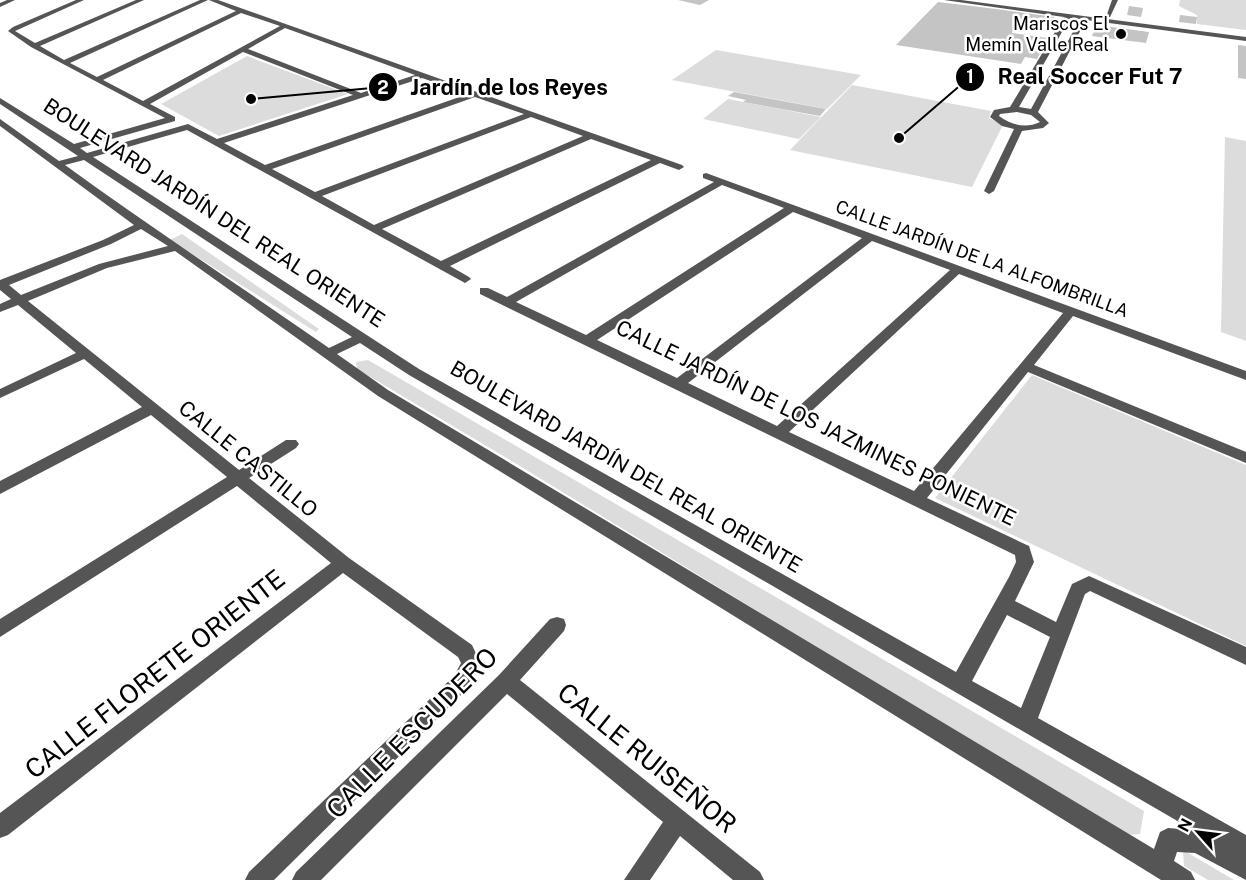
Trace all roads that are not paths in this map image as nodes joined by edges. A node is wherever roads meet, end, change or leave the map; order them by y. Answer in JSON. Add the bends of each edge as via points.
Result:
{"nodes":[{"id":1,"x":81,"y":0,"type":"edge"},
{"id":2,"x":141,"y":0,"type":"edge"},
{"id":3,"x":206,"y":0,"type":"edge"},
{"id":4,"x":212,"y":0,"type":"edge"},
{"id":5,"x":947,"y":0,"type":"edge"},
{"id":6,"x":988,"y":0,"type":"edge"},
{"id":7,"x":1114,"y":0,"type":"edge"},
{"id":8,"x":10,"y":1,"type":"edge"},
{"id":9,"x":0,"y":3,"type":"edge"},
{"id":10,"x":242,"y":10,"type":"junction"},
{"id":11,"x":1068,"y":16,"type":"junction"},
{"id":12,"x":1108,"y":16,"type":"junction"},
{"id":13,"x":1083,"y":18,"type":"junction"},
{"id":14,"x":285,"y":26,"type":"junction"},
{"id":15,"x":1246,"y":33,"type":"edge"},
{"id":16,"x":1246,"y":39,"type":"edge"},
{"id":17,"x":33,"y":46,"type":"junction"},
{"id":18,"x":241,"y":49,"type":"junction"},
{"id":19,"x":64,"y":63,"type":"junction"},
{"id":20,"x":422,"y":75,"type":"junction"},
{"id":21,"x":97,"y":80,"type":"junction"},
{"id":22,"x":476,"y":94,"type":"junction"},
{"id":23,"x":360,"y":95,"type":"junction"},
{"id":24,"x":3,"y":104,"type":"edge"},
{"id":25,"x":144,"y":104,"type":"junction"},
{"id":26,"x":1012,"y":110,"type":"junction"},
{"id":27,"x":1033,"y":113,"type":"junction"},
{"id":28,"x":532,"y":114,"type":"junction"},
{"id":29,"x":0,"y":123,"type":"edge"},
{"id":30,"x":1019,"y":127,"type":"junction"},
{"id":31,"x":592,"y":135,"type":"junction"},
{"id":32,"x":106,"y":138,"type":"junction"},
{"id":33,"x":215,"y":142,"type":"junction"},
{"id":34,"x":122,"y":146,"type":"junction"},
{"id":35,"x":74,"y":147,"type":"junction"},
{"id":36,"x":87,"y":156,"type":"junction"},
{"id":37,"x":659,"y":160,"type":"junction"},
{"id":38,"x":59,"y":165,"type":"junction"},
{"id":39,"x":679,"y":167,"type":"dead end"},
{"id":40,"x":264,"y":170,"type":"junction"},
{"id":41,"x":706,"y":176,"type":"dead end"},
{"id":42,"x":722,"y":182,"type":"junction"},
{"id":43,"x":989,"y":191,"type":"dead end"},
{"id":44,"x":314,"y":196,"type":"junction"},
{"id":45,"x":792,"y":208,"type":"junction"},
{"id":46,"x":141,"y":225,"type":"junction"},
{"id":47,"x":374,"y":229,"type":"junction"},
{"id":48,"x":870,"y":237,"type":"junction"},
{"id":49,"x":107,"y":242,"type":"junction"},
{"id":50,"x":177,"y":247,"type":"junction"},
{"id":51,"x":131,"y":257,"type":"junction"},
{"id":52,"x":441,"y":266,"type":"junction"},
{"id":53,"x":958,"y":269,"type":"junction"},
{"id":54,"x":465,"y":279,"type":"dead end"},
{"id":55,"x":0,"y":285,"type":"edge"},
{"id":56,"x":484,"y":291,"type":"dead end"},
{"id":57,"x":19,"y":300,"type":"junction"},
{"id":58,"x":507,"y":302,"type":"junction"},
{"id":59,"x":0,"y":308,"type":"edge"},
{"id":60,"x":1071,"y":311,"type":"junction"},
{"id":61,"x":361,"y":337,"type":"junction"},
{"id":62,"x":588,"y":340,"type":"junction"},
{"id":63,"x":85,"y":354,"type":"junction"},
{"id":64,"x":328,"y":354,"type":"junction"},
{"id":65,"x":1026,"y":366,"type":"junction"},
{"id":66,"x":1246,"y":376,"type":"edge"},
{"id":67,"x":678,"y":384,"type":"junction"},
{"id":68,"x":0,"y":394,"type":"edge"},
{"id":69,"x":152,"y":408,"type":"junction"},
{"id":70,"x":779,"y":432,"type":"junction"},
{"id":71,"x":291,"y":444,"type":"dead end"},
{"id":72,"x":1246,"y":458,"type":"edge"},
{"id":73,"x":239,"y":479,"type":"junction"},
{"id":74,"x":0,"y":488,"type":"edge"},
{"id":75,"x":918,"y":498,"type":"junction"},
{"id":76,"x":344,"y":563,"type":"junction"},
{"id":77,"x":1003,"y":604,"type":"junction"},
{"id":78,"x":557,"y":625,"type":"dead end"},
{"id":79,"x":0,"y":629,"type":"edge"},
{"id":80,"x":1060,"y":633,"type":"junction"},
{"id":81,"x":1246,"y":656,"type":"edge"},
{"id":82,"x":471,"y":664,"type":"joint"},
{"id":83,"x":506,"y":681,"type":"junction"},
{"id":84,"x":960,"y":684,"type":"junction"},
{"id":85,"x":1026,"y":722,"type":"junction"},
{"id":86,"x":678,"y":820,"type":"junction"},
{"id":87,"x":0,"y":827,"type":"edge"},
{"id":88,"x":1246,"y":848,"type":"edge"},
{"id":89,"x":1161,"y":867,"type":"junction"},
{"id":90,"x":1246,"y":869,"type":"edge"},
{"id":91,"x":257,"y":880,"type":"edge"},
{"id":92,"x":304,"y":880,"type":"edge"},
{"id":93,"x":636,"y":880,"type":"edge"},
{"id":94,"x":752,"y":880,"type":"edge"},
{"id":95,"x":1183,"y":880,"type":"edge"}],
"edges":[{"from":1,"to":17,"type":"street","via":[[11,32]]},
{"from":2,"to":17,"type":"street"},
{"from":3,"to":19,"type":"street"},
{"from":4,"to":10,"type":"street"},
{"from":5,"to":11,"type":"street"},
{"from":6,"to":12,"type":"street"},
{"from":7,"to":12,"type":"street"},
{"from":8,"to":9,"type":"street"},
{"from":10,"to":14,"type":"street"},
{"from":10,"to":21,"type":"street"},
{"from":11,"to":13,"type":"street"},
{"from":11,"to":26,"type":"street"},
{"from":12,"to":15,"type":"street"},
{"from":13,"to":16,"type":"street"},
{"from":13,"to":27,"type":"street"},
{"from":14,"to":18,"type":"street"},
{"from":14,"to":20,"type":"street"},
{"from":17,"to":19,"type":"street"},
{"from":18,"to":23,"type":"street"},
{"from":18,"to":25,"type":"street"},
{"from":19,"to":21,"type":"street"},
{"from":20,"to":22,"type":"street"},
{"from":20,"to":23,"type":"street"},
{"from":21,"to":25,"type":"street"},
{"from":22,"to":28,"type":"street"},
{"from":22,"to":40,"type":"street"},
{"from":23,"to":33,"type":"street"},
{"from":24,"to":35,"type":"street","name":"BOULEVARD JARDÍN DEL REAL ORIENTE"},
{"from":25,"to":32,"type":"street","via":[[172,118]]},
{"from":26,"to":27,"type":"street"},
{"from":26,"to":30,"type":"street","via":[[1000,111],[994,117]]},
{"from":27,"to":30,"type":"street","via":[[1045,120],[1043,125]]},
{"from":28,"to":31,"type":"street"},
{"from":28,"to":44,"type":"street"},
{"from":29,"to":38,"type":"street","name":"BOULEVARD JARDÍN DEL REAL ORIENTE"},
{"from":30,"to":43,"type":"street"},
{"from":31,"to":37,"type":"street"},
{"from":31,"to":47,"type":"street"},
{"from":32,"to":34,"type":"street"},
{"from":32,"to":35,"type":"street"},
{"from":33,"to":34,"type":"street","via":[[188,127]]},
{"from":33,"to":40,"type":"street"},
{"from":34,"to":36,"type":"street"},
{"from":35,"to":36,"type":"street","name":"BOULEVARD JARDÍN DEL REAL ORIENTE"},
{"from":36,"to":38,"type":"street"},
{"from":36,"to":61,"type":"street","name":"BOULEVARD JARDÍN DEL REAL ORIENTE"},
{"from":37,"to":39,"type":"street"},
{"from":37,"to":52,"type":"street"},
{"from":38,"to":46,"type":"street","name":"BOULEVARD JARDÍN DEL REAL ORIENTE"},
{"from":40,"to":44,"type":"street"},
{"from":41,"to":42,"type":"street","name":"CALLE JARDÍN DE LA ALFOMBRILLA"},
{"from":42,"to":45,"type":"street","name":"CALLE JARDÍN DE LA ALFOMBRILLA"},
{"from":42,"to":58,"type":"street"},
{"from":44,"to":47,"type":"street"},
{"from":45,"to":48,"type":"street","name":"CALLE JARDÍN DE LA ALFOMBRILLA"},
{"from":45,"to":62,"type":"street"},
{"from":46,"to":49,"type":"street"},
{"from":46,"to":50,"type":"street","name":"BOULEVARD JARDÍN DEL REAL ORIENTE"},
{"from":47,"to":52,"type":"street"},
{"from":48,"to":53,"type":"street","name":"CALLE JARDÍN DE LA ALFOMBRILLA"},
{"from":48,"to":67,"type":"street"},
{"from":49,"to":51,"type":"street"},
{"from":49,"to":55,"type":"street"},
{"from":50,"to":51,"type":"street"},
{"from":50,"to":64,"type":"street","name":"BOULEVARD JARDÍN DEL REAL ORIENTE"},
{"from":51,"to":57,"type":"street"},
{"from":52,"to":54,"type":"street"},
{"from":53,"to":60,"type":"street","name":"CALLE JARDÍN DE LA ALFOMBRILLA"},
{"from":53,"to":70,"type":"street"},
{"from":55,"to":57,"type":"street","name":"CALLE CASTILLO"},
{"from":56,"to":58,"type":"street","name":"CALLE JARDÍN DE LOS JAZMINES PONIENTE"},
{"from":57,"to":59,"type":"street"},
{"from":57,"to":63,"type":"street","name":"CALLE CASTILLO"},
{"from":58,"to":62,"type":"street","name":"CALLE JARDÍN DE LOS JAZMINES PONIENTE"},
{"from":60,"to":65,"type":"street"},
{"from":60,"to":66,"type":"street","name":"CALLE JARDÍN DE LA ALFOMBRILLA"},
{"from":61,"to":64,"type":"street"},
{"from":61,"to":84,"type":"street","name":"BOULEVARD JARDÍN DEL REAL ORIENTE","via":[[414,372]]},
{"from":62,"to":67,"type":"street","name":"CALLE JARDÍN DE LOS JAZMINES PONIENTE"},
{"from":63,"to":68,"type":"street"},
{"from":63,"to":69,"type":"street","name":"CALLE CASTILLO"},
{"from":64,"to":89,"type":"street","name":"BOULEVARD JARDÍN DEL REAL ORIENTE","via":[[402,404]]},
{"from":65,"to":72,"type":"street"},
{"from":65,"to":75,"type":"street"},
{"from":67,"to":70,"type":"street","name":"CALLE JARDÍN DE LOS JAZMINES PONIENTE"},
{"from":69,"to":73,"type":"street","name":"CALLE CASTILLO"},
{"from":69,"to":74,"type":"street"},
{"from":70,"to":75,"type":"street","name":"CALLE JARDÍN DE LOS JAZMINES PONIENTE"},
{"from":71,"to":73,"type":"street"},
{"from":73,"to":76,"type":"street","name":"CALLE CASTILLO"},
{"from":73,"to":79,"type":"street"},
{"from":75,"to":77,"type":"street","name":"CALLE JARDÍN DE LOS JAZMINES PONIENTE","via":[[1023,551],[1025,562]]},
{"from":76,"to":82,"type":"street","name":"CALLE CASTILLO","via":[[465,651]]},
{"from":76,"to":87,"type":"street","name":"CALLE FLORETE ORIENTE"},
{"from":77,"to":80,"type":"street"},
{"from":77,"to":84,"type":"street","name":"CALLE JARDÍN DE LOS JAZMINES PONIENTE"},
{"from":78,"to":83,"type":"street","name":"CALLE ESCUDERO"},
{"from":80,"to":81,"type":"street","via":[[1078,589],[1089,583]]},
{"from":80,"to":85,"type":"street"},
{"from":82,"to":91,"type":"street","name":"CALLE ESCUDERO","via":[[461,682]]},
{"from":83,"to":86,"type":"street","name":"CALLE RUISEÑOR"},
{"from":83,"to":92,"type":"street","name":"CALLE ESCUDERO"},
{"from":84,"to":85,"type":"street","name":"BOULEVARD JARDÍN DEL REAL ORIENTE"},
{"from":85,"to":88,"type":"street","name":"BOULEVARD JARDÍN DEL REAL ORIENTE"},
{"from":86,"to":93,"type":"street"},
{"from":86,"to":94,"type":"street","name":"CALLE RUISEÑOR"},
{"from":89,"to":90,"type":"street","via":[[1168,840],[1198,842]]},
{"from":89,"to":95,"type":"street","name":"BOULEVARD JARDÍN DEL REAL ORIENTE"}]}
